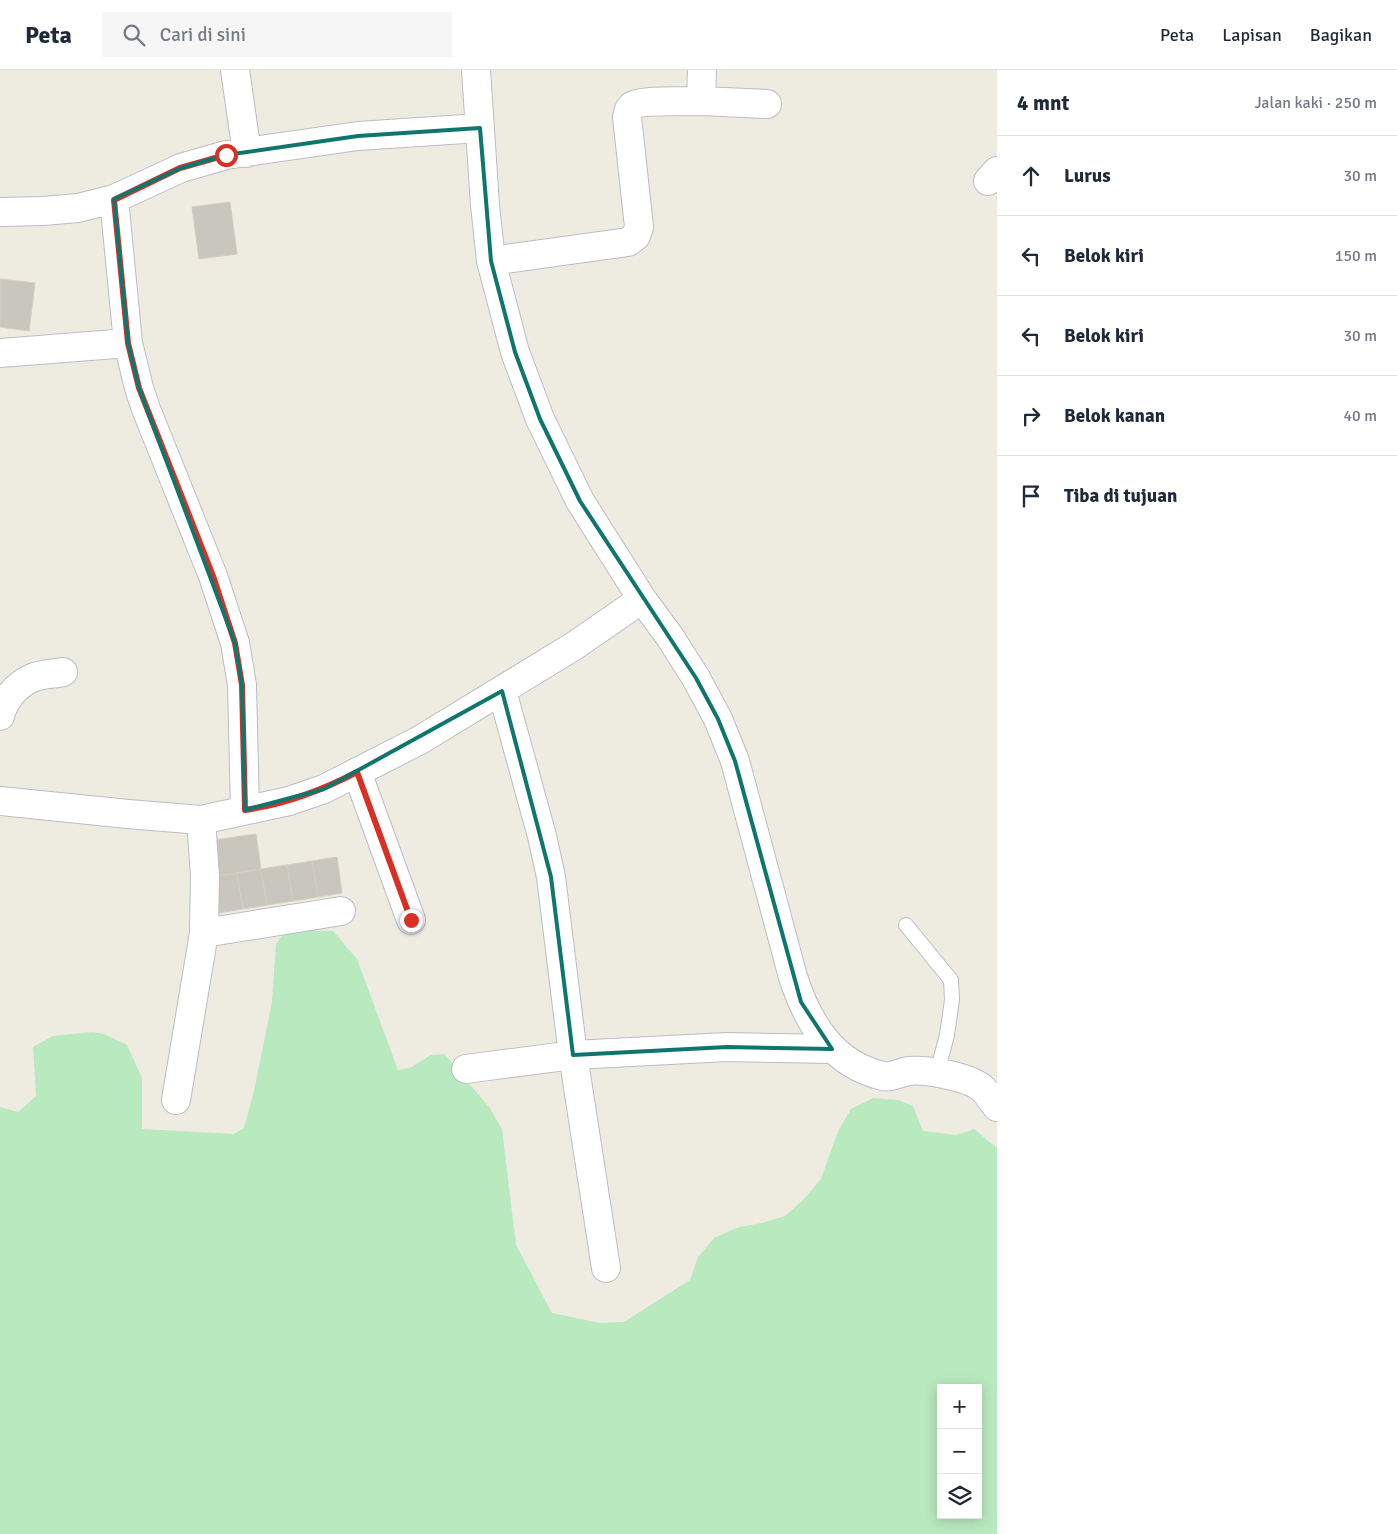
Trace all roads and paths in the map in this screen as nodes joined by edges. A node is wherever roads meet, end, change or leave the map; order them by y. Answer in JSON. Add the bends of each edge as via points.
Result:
{"nodes":[{"id":1,"x":234,"y":70,"type":"edge"},
{"id":2,"x":476,"y":70,"type":"edge"},
{"id":3,"x":702,"y":70,"type":"edge"},
{"id":4,"x":701,"y":101,"type":"junction"},
{"id":5,"x":767,"y":104,"type":"dead end"},
{"id":6,"x":480,"y":128,"type":"junction"},
{"id":7,"x":247,"y":153,"type":"junction"},
{"id":8,"x":114,"y":200,"type":"junction"},
{"id":9,"x":0,"y":212,"type":"edge"},
{"id":10,"x":492,"y":261,"type":"junction"},
{"id":11,"x":128,"y":343,"type":"junction"},
{"id":12,"x":0,"y":353,"type":"edge"},
{"id":13,"x":642,"y":599,"type":"junction"},
{"id":14,"x":63,"y":672,"type":"dead end"},
{"id":15,"x":502,"y":691,"type":"junction"},
{"id":16,"x":0,"y":716,"type":"edge"},
{"id":17,"x":357,"y":772,"type":"junction"},
{"id":18,"x":0,"y":801,"type":"edge"},
{"id":19,"x":245,"y":810,"type":"junction"},
{"id":20,"x":201,"y":820,"type":"junction"},
{"id":21,"x":341,"y":911,"type":"dead end"},
{"id":22,"x":411,"y":920,"type":"dead end"},
{"id":23,"x":906,"y":925,"type":"dead end"},
{"id":24,"x":204,"y":933,"type":"junction"},
{"id":25,"x":832,"y":1049,"type":"junction"},
{"id":26,"x":573,"y":1055,"type":"junction"},
{"id":27,"x":466,"y":1069,"type":"dead end"},
{"id":28,"x":937,"y":1073,"type":"junction"},
{"id":29,"x":176,"y":1100,"type":"dead end"},
{"id":30,"x":994,"y":1100,"type":"edge"},
{"id":31,"x":606,"y":1268,"type":"dead end"}],
"edges":[{"from":1,"to":7,"type":"street"},
{"from":2,"to":6,"type":"street"},
{"from":3,"to":4,"type":"street"},
{"from":4,"to":5,"type":"street"},
{"from":4,"to":10,"type":"street","via":[[644,102],[633,105],[629,110],[627,117],[639,227],[636,236],[628,242]]},
{"from":6,"to":7,"type":"street","via":[[358,136]]},
{"from":6,"to":10,"type":"street"},
{"from":7,"to":8,"type":"street","via":[[226,155],[180,168]]},
{"from":8,"to":9,"type":"street","via":[[78,208]]},
{"from":8,"to":11,"type":"street"},
{"from":10,"to":13,"type":"street","via":[[515,352],[540,419],[580,501]]},
{"from":11,"to":12,"type":"street"},
{"from":11,"to":19,"type":"street","via":[[146,409],[210,568],[235,643],[242,685]]},
{"from":13,"to":15,"type":"street"},
{"from":13,"to":25,"type":"street","via":[[696,678],[718,720],[735,762],[801,1002],[813,1026]]},
{"from":14,"to":16,"type":"street","via":[[33,677],[16,688]]},
{"from":15,"to":17,"type":"street","via":[[420,740]]},
{"from":15,"to":26,"type":"street","via":[[551,877]]},
{"from":17,"to":19,"type":"street","via":[[324,789],[289,801]]},
{"from":17,"to":22,"type":"street"},
{"from":18,"to":20,"type":"street"},
{"from":19,"to":20,"type":"street"},
{"from":20,"to":24,"type":"street","via":[[205,876]]},
{"from":21,"to":24,"type":"street"},
{"from":23,"to":28,"type":"lane","via":[[951,980],[952,1000]]},
{"from":24,"to":29,"type":"street"},
{"from":25,"to":26,"type":"street","via":[[727,1047]]},
{"from":25,"to":28,"type":"street","via":[[862,1068],[885,1076],[911,1071]]},
{"from":26,"to":27,"type":"street"},
{"from":26,"to":31,"type":"street"},
{"from":28,"to":30,"type":"street","via":[[978,1086]]}]}
